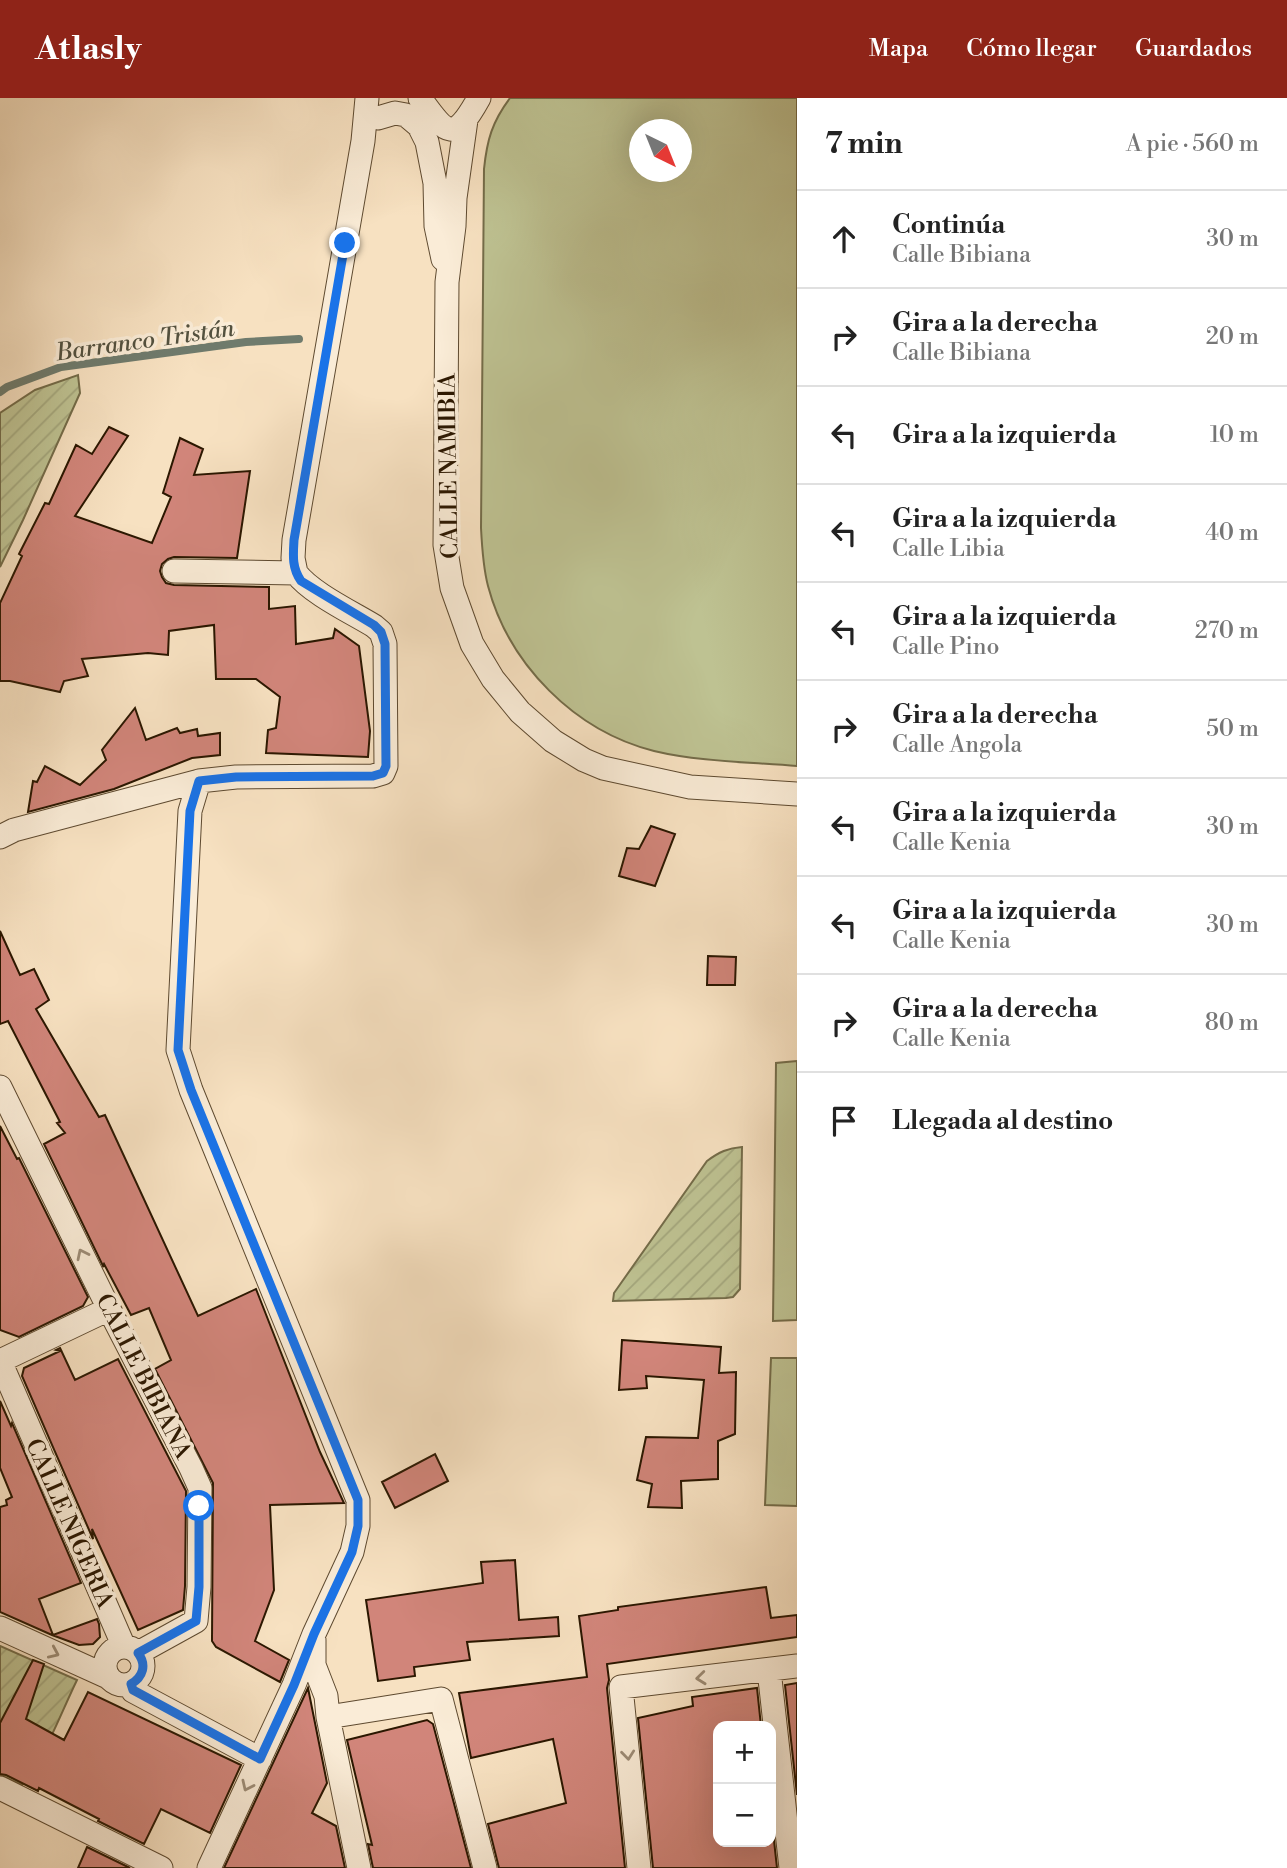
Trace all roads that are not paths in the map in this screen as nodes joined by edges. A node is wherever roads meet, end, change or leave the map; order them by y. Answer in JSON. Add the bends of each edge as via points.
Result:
{"nodes":[{"id":1,"x":406,"y":98,"type":"edge"},
{"id":2,"x":414,"y":98,"type":"edge"},
{"id":3,"x":420,"y":98,"type":"edge"},
{"id":4,"x":479,"y":98,"type":"edge"},
{"id":5,"x":372,"y":106,"type":"edge"},
{"id":6,"x":466,"y":120,"type":"junction"},
{"id":7,"x":438,"y":123,"type":"junction"},
{"id":8,"x":455,"y":198,"type":"junction"},
{"id":9,"x":447,"y":282,"type":"junction"},
{"id":10,"x":174,"y":571,"type":"dead end"},
{"id":11,"x":296,"y":573,"type":"junction"},
{"id":12,"x":199,"y":781,"type":"junction"},
{"id":13,"x":797,"y":794,"type":"edge"},
{"id":14,"x":0,"y":837,"type":"edge"},
{"id":15,"x":1,"y":1092,"type":"edge"},
{"id":16,"x":109,"y":1308,"type":"junction"},
{"id":17,"x":0,"y":1361,"type":"edge"},
{"id":18,"x":0,"y":1628,"type":"edge"},
{"id":19,"x":314,"y":1634,"type":"junction"},
{"id":20,"x":131,"y":1650,"type":"junction"},
{"id":21,"x":797,"y":1666,"type":"edge"},
{"id":22,"x":769,"y":1671,"type":"junction"},
{"id":23,"x":108,"y":1677,"type":"junction"},
{"id":24,"x":131,"y":1684,"type":"junction"},
{"id":25,"x":328,"y":1717,"type":"junction"},
{"id":26,"x":260,"y":1759,"type":"junction"},
{"id":27,"x":0,"y":1788,"type":"edge"},
{"id":28,"x":162,"y":1868,"type":"edge"},
{"id":29,"x":209,"y":1868,"type":"edge"},
{"id":30,"x":359,"y":1868,"type":"edge"},
{"id":31,"x":485,"y":1868,"type":"edge"},
{"id":32,"x":639,"y":1868,"type":"edge"},
{"id":33,"x":792,"y":1868,"type":"edge"}],
"edges":[{"from":1,"to":5,"type":"street"},
{"from":2,"to":3,"type":"street"},
{"from":3,"to":7,"type":"street"},
{"from":4,"to":6,"type":"street"},
{"from":5,"to":9,"type":"street","name":"CALLE NAMIBIA","via":[[406,116],[419,126],[426,142]]},
{"from":5,"to":11,"type":"street","via":[[294,540]]},
{"from":6,"to":7,"type":"street","via":[[458,128],[447,129]]},
{"from":6,"to":8,"type":"street","name":"CALLE NAMIBIA"},
{"from":7,"to":8,"type":"street","name":"CALLE NAMIBIA"},
{"from":8,"to":9,"type":"street","name":"CALLE NAMIBIA"},
{"from":9,"to":13,"type":"street","name":"CALLE NAMIBIA","via":[[445,545],[456,603],[472,644],[493,679],[553,741],[603,768],[690,787]]},
{"from":10,"to":11,"type":"street"},
{"from":11,"to":12,"type":"street","via":[[301,581],[381,632],[385,644],[383,773]]},
{"from":12,"to":14,"type":"street"},
{"from":12,"to":19,"type":"street","via":[[190,811],[178,1050],[358,1500],[352,1552]]},
{"from":16,"to":15,"type":"street","name":"CALLE BIBIANA","one_way":true},
{"from":16,"to":17,"type":"street"},
{"from":16,"to":20,"type":"street","name":"CALLE BIBIANA","via":[[200,1488],[196,1621]]},
{"from":17,"to":20,"type":"street","name":"CALLE NIGERIA"},
{"from":18,"to":23,"type":"street","one_way":true},
{"from":19,"to":25,"type":"street","via":[[314,1665],[326,1696]]},
{"from":19,"to":26,"type":"street"},
{"from":20,"to":23,"type":"street","via":[[113,1650],[106,1660]]},
{"from":20,"to":24,"type":"street","via":[[143,1662],[143,1669]]},
{"from":21,"to":22,"type":"street"},
{"from":22,"to":32,"type":"street","one_way":true,"via":[[621,1687]]},
{"from":22,"to":33,"type":"street"},
{"from":23,"to":24,"type":"street","via":[[118,1684]]},
{"from":24,"to":26,"type":"street","via":[[133,1690]]},
{"from":25,"to":30,"type":"street"},
{"from":25,"to":31,"type":"street","via":[[441,1699]]},
{"from":26,"to":29,"type":"street","one_way":true},
{"from":27,"to":28,"type":"street"}]}
